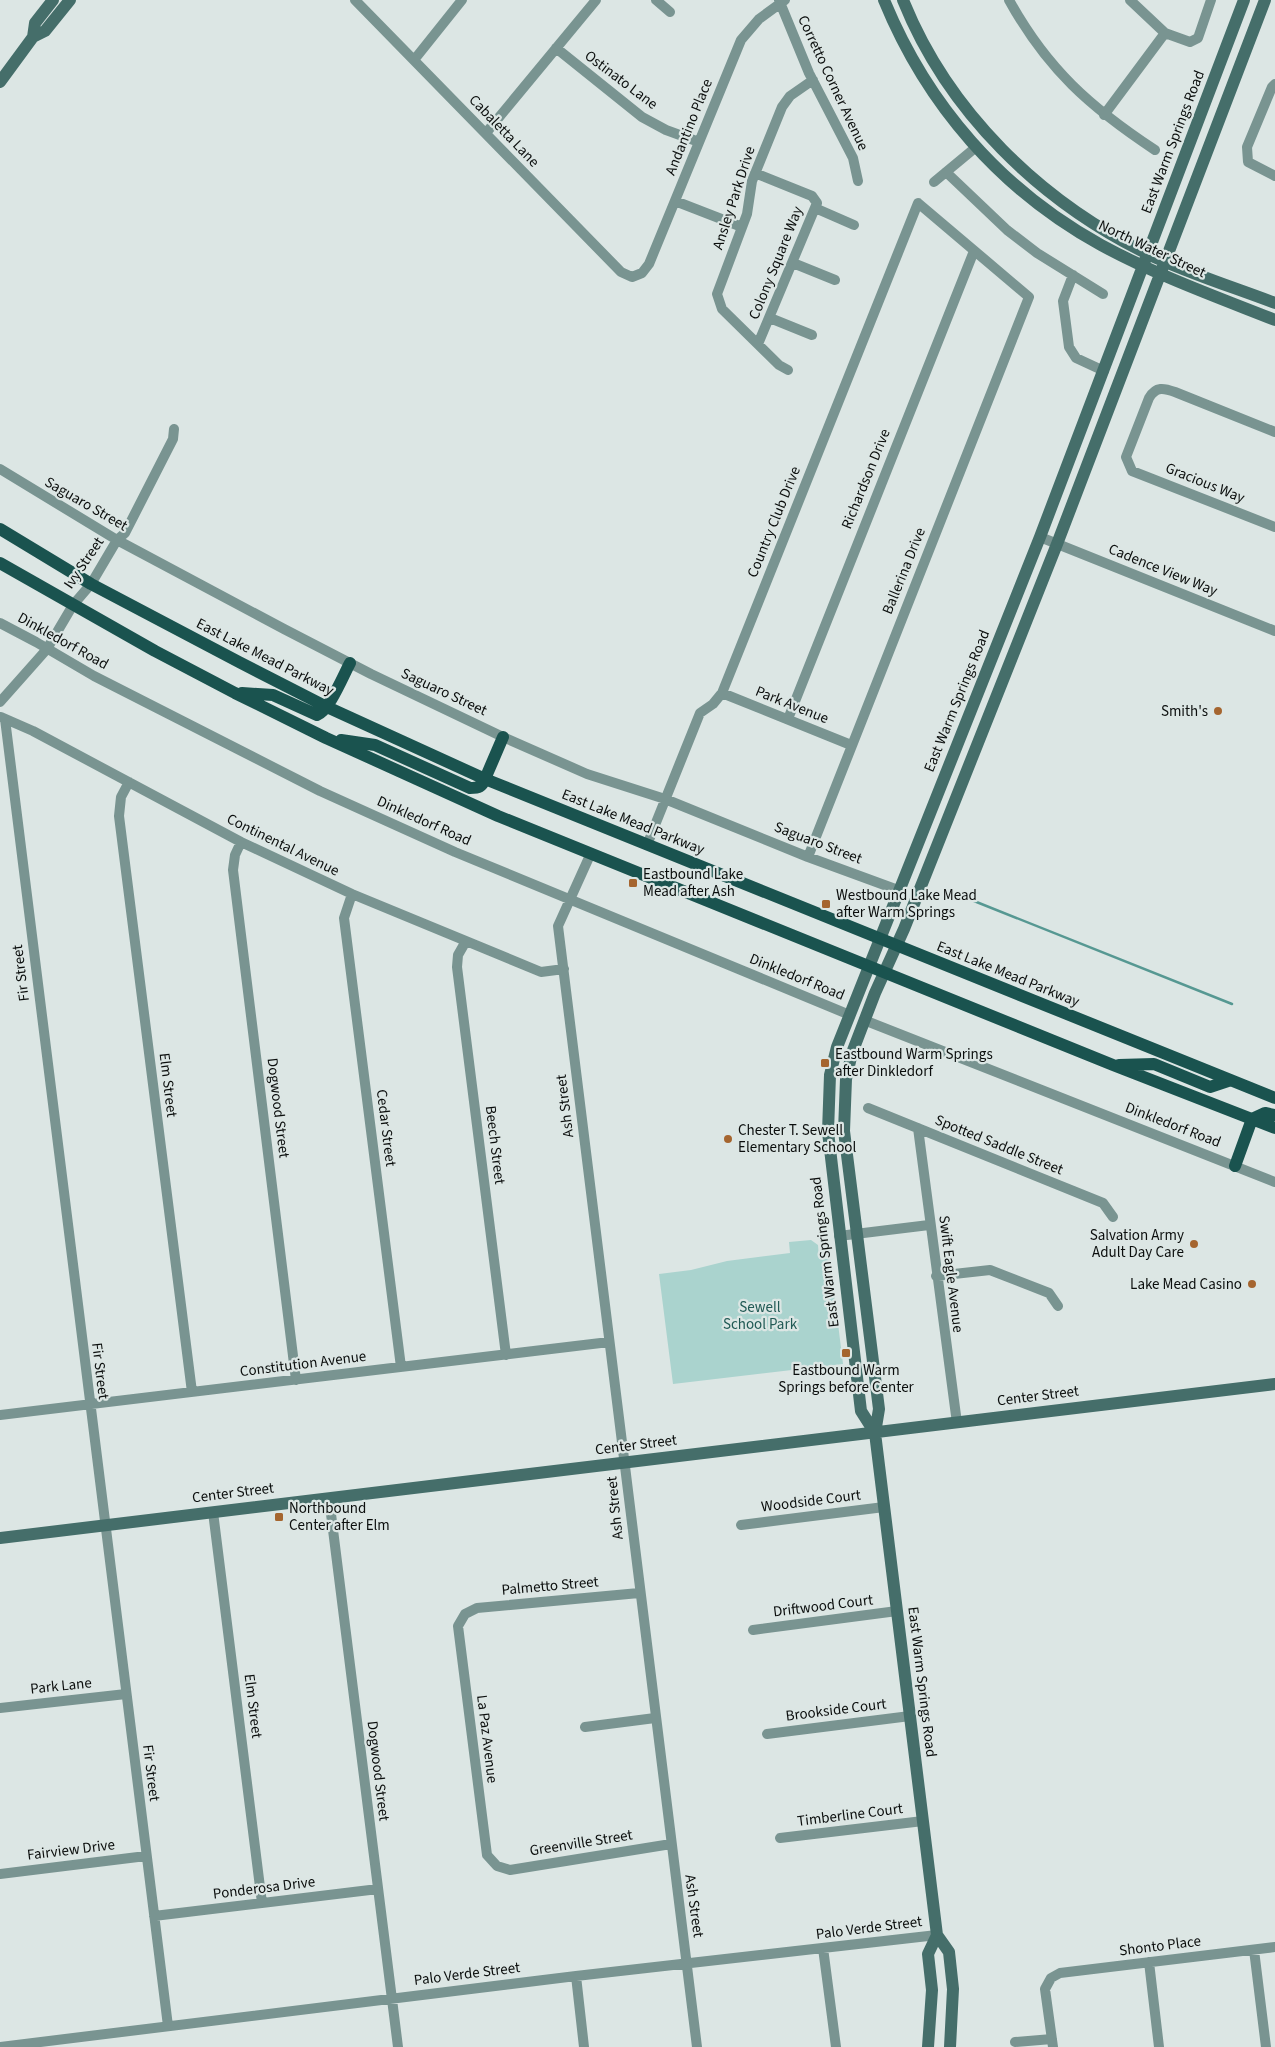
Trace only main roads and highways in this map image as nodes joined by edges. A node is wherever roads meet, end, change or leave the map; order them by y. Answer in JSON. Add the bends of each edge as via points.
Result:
{"nodes":[{"id":1,"x":53,"y":0,"type":"edge"},
{"id":2,"x":70,"y":0,"type":"edge"},
{"id":3,"x":884,"y":0,"type":"edge"},
{"id":4,"x":905,"y":0,"type":"edge"},
{"id":5,"x":1244,"y":0,"type":"edge"},
{"id":6,"x":1265,"y":0,"type":"edge"},
{"id":7,"x":33,"y":37,"type":"junction"},
{"id":8,"x":0,"y":82,"type":"edge"},
{"id":9,"x":1145,"y":259,"type":"junction"},
{"id":10,"x":1167,"y":261,"type":"junction"},
{"id":11,"x":1162,"y":274,"type":"junction"},
{"id":12,"x":1275,"y":303,"type":"edge"},
{"id":13,"x":1275,"y":320,"type":"edge"},
{"id":14,"x":0,"y":529,"type":"edge"},
{"id":15,"x":0,"y":563,"type":"edge"},
{"id":16,"x":350,"y":663,"type":"road end"},
{"id":17,"x":980,"y":686,"type":"junction"},
{"id":18,"x":235,"y":692,"type":"junction"},
{"id":19,"x":997,"y":694,"type":"junction"},
{"id":20,"x":327,"y":707,"type":"junction"},
{"id":21,"x":503,"y":737,"type":"road end"},
{"id":22,"x":326,"y":738,"type":"junction"},
{"id":23,"x":485,"y":780,"type":"junction"},
{"id":24,"x":879,"y":940,"type":"junction"},
{"id":25,"x":896,"y":946,"type":"junction"},
{"id":26,"x":868,"y":966,"type":"junction"},
{"id":27,"x":884,"y":972,"type":"junction"},
{"id":28,"x":1113,"y":1065,"type":"junction"},
{"id":29,"x":1231,"y":1080,"type":"junction"},
{"id":30,"x":1275,"y":1098,"type":"edge"},
{"id":31,"x":1275,"y":1115,"type":"edge"},
{"id":32,"x":1252,"y":1119,"type":"junction"},
{"id":33,"x":1275,"y":1128,"type":"edge"},
{"id":34,"x":1235,"y":1166,"type":"road end"},
{"id":35,"x":1275,"y":1384,"type":"edge"},
{"id":36,"x":875,"y":1433,"type":"junction"},
{"id":37,"x":0,"y":1538,"type":"edge"},
{"id":38,"x":937,"y":1935,"type":"junction"},
{"id":39,"x":928,"y":2047,"type":"edge"},
{"id":40,"x":950,"y":2047,"type":"edge"}],
"edges":[{"from":1,"to":7,"type":"main road","via":[[35,22]]},
{"from":2,"to":7,"type":"main road","via":[[45,31]]},
{"from":3,"to":9,"type":"main road","name":"North Water Street","via":[[898,33],[932,92],[976,148],[1006,179],[1056,217],[1100,244]]},
{"from":4,"to":9,"type":"main road","name":"North Water Street","via":[[920,37],[944,78],[998,146],[1048,191]]},
{"from":5,"to":9,"type":"main road","name":"East Warm Springs Road"},
{"from":6,"to":10,"type":"main road","name":"East Warm Springs Road"},
{"from":7,"to":8,"type":"main road"},
{"from":9,"to":10,"type":"main road","name":"North Water Street"},
{"from":9,"to":11,"type":"main road","name":"North Water Street"},
{"from":9,"to":17,"type":"main road","name":"East Warm Springs Road"},
{"from":10,"to":11,"type":"main road","name":"East Warm Springs Road"},
{"from":10,"to":12,"type":"main road","name":"North Water Street"},
{"from":11,"to":13,"type":"main road","name":"North Water Street"},
{"from":11,"to":19,"type":"main road","name":"East Warm Springs Road"},
{"from":14,"to":20,"type":"main road","name":"East Lake Mead Parkway","via":[[91,584]]},
{"from":15,"to":18,"type":"main road"},
{"from":16,"to":20,"type":"main road"},
{"from":17,"to":19,"type":"main road"},
{"from":17,"to":24,"type":"main road","name":"East Warm Springs Road"},
{"from":18,"to":20,"type":"main road","via":[[273,695],[317,715]]},
{"from":18,"to":22,"type":"main road"},
{"from":19,"to":25,"type":"main road","name":"East Warm Springs Road"},
{"from":20,"to":23,"type":"main road","name":"East Lake Mead Parkway"},
{"from":21,"to":23,"type":"main road"},
{"from":22,"to":23,"type":"main road","via":[[375,745],[470,788],[482,786]]},
{"from":22,"to":26,"type":"main road","via":[[498,816]]},
{"from":23,"to":24,"type":"main road","name":"East Lake Mead Parkway"},
{"from":24,"to":25,"type":"main road","name":"East Lake Mead Parkway"},
{"from":24,"to":26,"type":"main road","name":"East Warm Springs Road"},
{"from":25,"to":27,"type":"main road","name":"East Warm Springs Road"},
{"from":25,"to":29,"type":"main road","name":"East Lake Mead Parkway"},
{"from":26,"to":27,"type":"main road"},
{"from":26,"to":36,"type":"main road","name":"East Warm Springs Road","via":[[835,1057],[828,1103],[828,1132],[862,1411]]},
{"from":27,"to":28,"type":"main road"},
{"from":27,"to":36,"type":"main road","name":"East Warm Springs Road","via":[[852,1053],[844,1105],[844,1131],[879,1409]]},
{"from":28,"to":29,"type":"main road","via":[[1154,1064],[1210,1087]]},
{"from":28,"to":32,"type":"main road"},
{"from":29,"to":30,"type":"main road","name":"East Lake Mead Parkway"},
{"from":31,"to":32,"type":"main road","via":[[1265,1113]]},
{"from":32,"to":33,"type":"main road"},
{"from":32,"to":34,"type":"main road"},
{"from":35,"to":36,"type":"main road","name":"Center Street"},
{"from":36,"to":37,"type":"main road","name":"Center Street"},
{"from":36,"to":38,"type":"main road","name":"East Warm Springs Road"},
{"from":38,"to":39,"type":"main road","name":"East Warm Springs Road","via":[[928,1954],[932,1990]]},
{"from":38,"to":40,"type":"main road","name":"East Warm Springs Road","via":[[949,1952],[953,1989]]}]}
